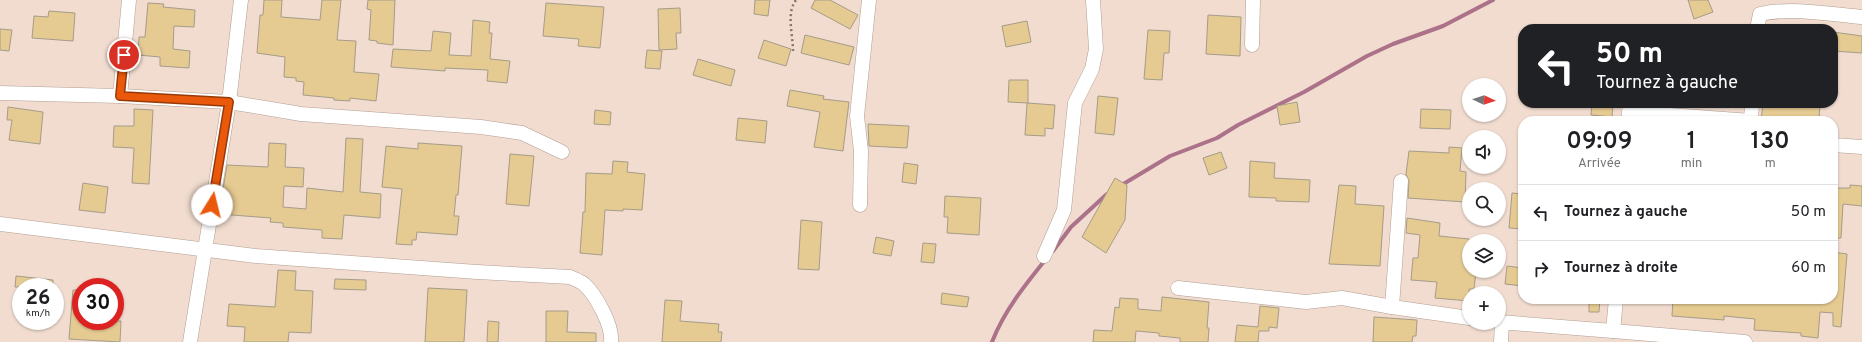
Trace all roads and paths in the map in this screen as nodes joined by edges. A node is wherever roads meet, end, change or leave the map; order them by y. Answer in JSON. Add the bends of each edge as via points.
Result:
{"nodes":[{"id":1,"x":129,"y":0,"type":"edge"},
{"id":2,"x":241,"y":0,"type":"edge"},
{"id":3,"x":796,"y":0,"type":"edge"},
{"id":4,"x":869,"y":0,"type":"edge"},
{"id":5,"x":1093,"y":0,"type":"edge"},
{"id":6,"x":1253,"y":0,"type":"edge"},
{"id":7,"x":1862,"y":17,"type":"edge"},
{"id":8,"x":1758,"y":24,"type":"edge"},
{"id":9,"x":1252,"y":45,"type":"dead end"},
{"id":10,"x":793,"y":51,"type":"dead end"},
{"id":11,"x":0,"y":93,"type":"edge"},
{"id":12,"x":120,"y":96,"type":"junction"},
{"id":13,"x":229,"y":102,"type":"junction"},
{"id":14,"x":1629,"y":116,"type":"edge"},
{"id":15,"x":1683,"y":116,"type":"edge"},
{"id":16,"x":1838,"y":145,"type":"edge"},
{"id":17,"x":1862,"y":146,"type":"edge"},
{"id":18,"x":562,"y":152,"type":"dead end"},
{"id":19,"x":1401,"y":181,"type":"dead end"},
{"id":20,"x":860,"y":205,"type":"dead end"},
{"id":21,"x":0,"y":224,"type":"edge"},
{"id":22,"x":206,"y":249,"type":"junction"},
{"id":23,"x":1044,"y":256,"type":"dead end"},
{"id":24,"x":1178,"y":288,"type":"dead end"},
{"id":25,"x":1616,"y":304,"type":"edge"},
{"id":26,"x":1392,"y":307,"type":"junction"},
{"id":27,"x":1462,"y":317,"type":"edge"},
{"id":28,"x":1506,"y":323,"type":"edge"},
{"id":29,"x":1500,"y":330,"type":"edge"},
{"id":30,"x":1613,"y":331,"type":"junction"},
{"id":31,"x":190,"y":342,"type":"edge"},
{"id":32,"x":611,"y":342,"type":"edge"},
{"id":33,"x":1501,"y":342,"type":"edge"},
{"id":34,"x":1745,"y":342,"type":"edge"}],
"edges":[{"from":1,"to":12,"type":"street"},
{"from":2,"to":13,"type":"street"},
{"from":3,"to":10,"type":"path","via":[[792,5],[791,18]]},
{"from":4,"to":20,"type":"street","via":[[857,116]]},
{"from":5,"to":23,"type":"street","via":[[1096,16],[1095,56],[1092,69],[1076,103],[1064,210]]},
{"from":6,"to":9,"type":"street"},
{"from":7,"to":8,"type":"street","via":[[1794,11],[1768,12],[1760,14]]},
{"from":11,"to":12,"type":"street"},
{"from":12,"to":13,"type":"street"},
{"from":13,"to":18,"type":"street","via":[[301,114],[481,127],[522,133]]},
{"from":13,"to":22,"type":"street"},
{"from":14,"to":15,"type":"street","via":[[1629,112]]},
{"from":16,"to":17,"type":"street"},
{"from":19,"to":26,"type":"street"},
{"from":21,"to":22,"type":"street"},
{"from":22,"to":31,"type":"street"},
{"from":22,"to":32,"type":"street","via":[[256,256],[570,277],[583,284],[597,300],[612,334]]},
{"from":24,"to":26,"type":"street","via":[[1306,302],[1342,298]]},
{"from":25,"to":30,"type":"street"},
{"from":26,"to":27,"type":"street"},
{"from":28,"to":30,"type":"street"},
{"from":29,"to":33,"type":"street"},
{"from":30,"to":34,"type":"street"}]}
